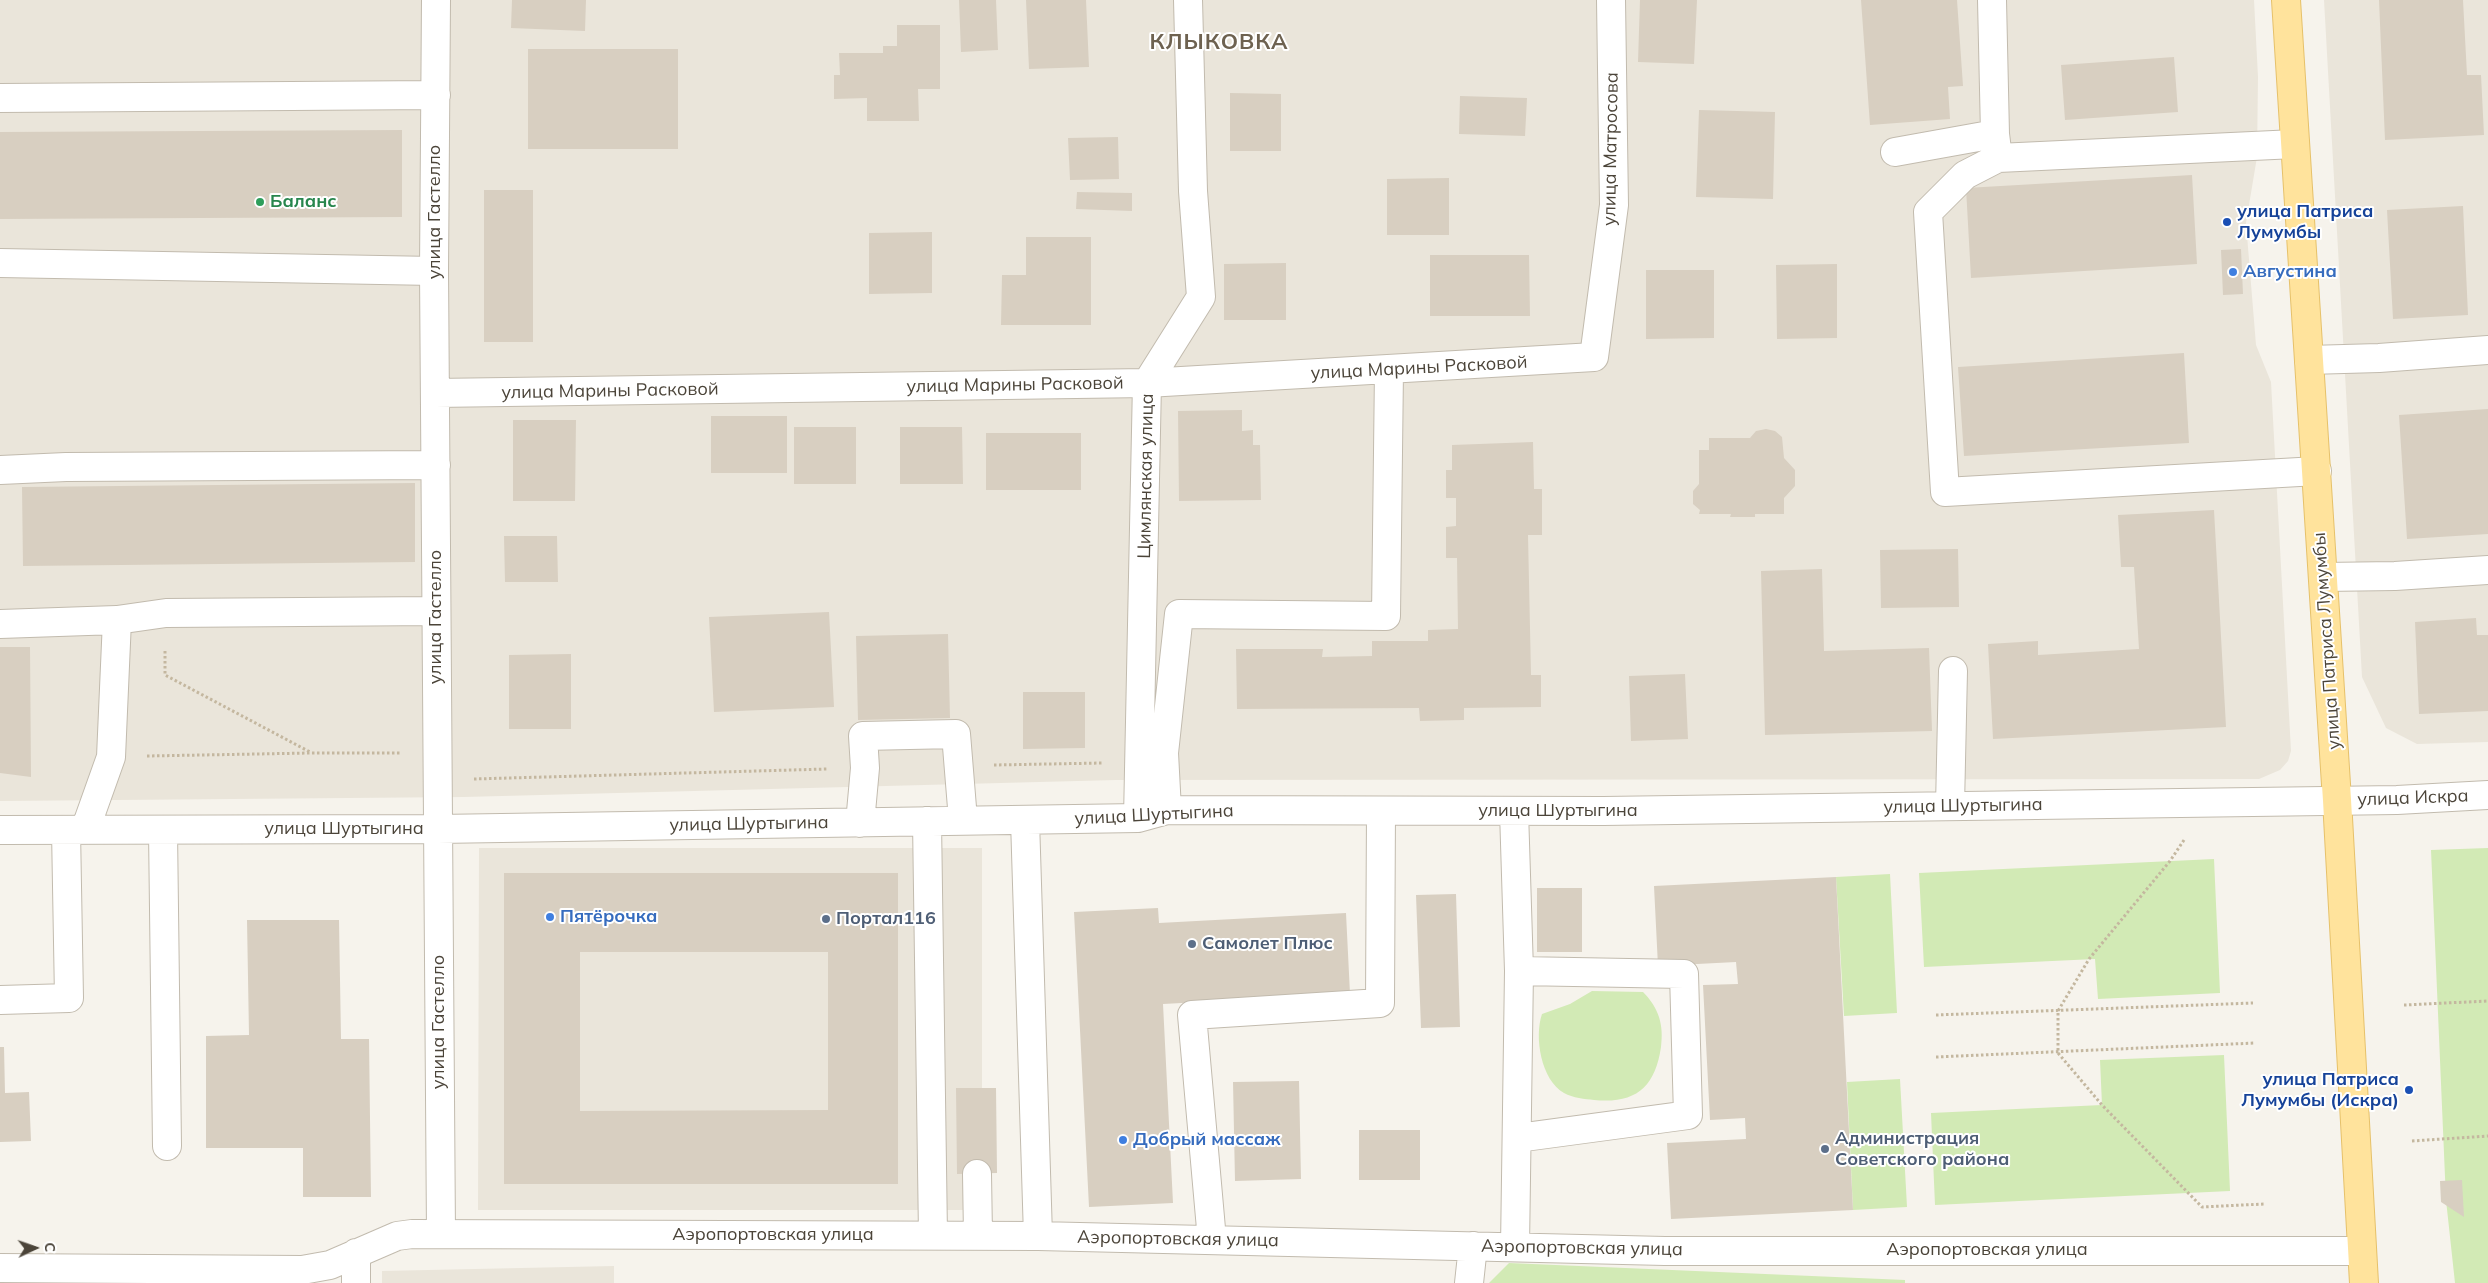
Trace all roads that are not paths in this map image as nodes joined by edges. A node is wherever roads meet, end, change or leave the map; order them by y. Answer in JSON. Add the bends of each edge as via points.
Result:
{"nodes":[{"id":1,"x":436,"y":0,"type":"edge"},
{"id":2,"x":1188,"y":0,"type":"edge"},
{"id":3,"x":1611,"y":0,"type":"edge"},
{"id":4,"x":1992,"y":0,"type":"edge"},
{"id":5,"x":2286,"y":0,"type":"edge"},
{"id":6,"x":436,"y":95,"type":"junction"},
{"id":7,"x":0,"y":98,"type":"edge"},
{"id":8,"x":2295,"y":144,"type":"junction"},
{"id":9,"x":1997,"y":146,"type":"junction"},
{"id":10,"x":1895,"y":152,"type":"dead end"},
{"id":11,"x":0,"y":263,"type":"edge"},
{"id":12,"x":434,"y":271,"type":"junction"},
{"id":13,"x":2488,"y":350,"type":"edge"},
{"id":14,"x":1594,"y":357,"type":"joint"},
{"id":15,"x":2309,"y":360,"type":"junction"},
{"id":16,"x":1389,"y":370,"type":"junction"},
{"id":17,"x":1147,"y":383,"type":"junction"},
{"id":18,"x":435,"y":393,"type":"junction"},
{"id":19,"x":436,"y":465,"type":"junction"},
{"id":20,"x":0,"y":470,"type":"edge"},
{"id":21,"x":2317,"y":471,"type":"junction"},
{"id":22,"x":2488,"y":570,"type":"edge"},
{"id":23,"x":2323,"y":577,"type":"junction"},
{"id":24,"x":436,"y":610,"type":"junction"},
{"id":25,"x":117,"y":620,"type":"junction"},
{"id":26,"x":0,"y":624,"type":"edge"},
{"id":27,"x":1953,"y":671,"type":"dead end"},
{"id":28,"x":2488,"y":795,"type":"edge"},
{"id":29,"x":2337,"y":800,"type":"junction"},
{"id":30,"x":1950,"y":806,"type":"junction"},
{"id":31,"x":1167,"y":810,"type":"junction"},
{"id":32,"x":1380,"y":811,"type":"junction"},
{"id":33,"x":1514,"y":811,"type":"junction"},
{"id":34,"x":1138,"y":818,"type":"junction"},
{"id":35,"x":963,"y":820,"type":"junction"},
{"id":36,"x":1025,"y":820,"type":"junction"},
{"id":37,"x":927,"y":821,"type":"junction"},
{"id":38,"x":860,"y":823,"type":"junction"},
{"id":39,"x":438,"y":829,"type":"junction"},
{"id":40,"x":0,"y":830,"type":"edge"},
{"id":41,"x":76,"y":830,"type":"junction"},
{"id":42,"x":163,"y":830,"type":"junction"},
{"id":43,"x":1519,"y":971,"type":"junction"},
{"id":44,"x":0,"y":1000,"type":"edge"},
{"id":45,"x":1517,"y":1138,"type":"junction"},
{"id":46,"x":167,"y":1146,"type":"dead end"},
{"id":47,"x":977,"y":1174,"type":"dead end"},
{"id":48,"x":441,"y":1234,"type":"junction"},
{"id":49,"x":933,"y":1235,"type":"junction"},
{"id":50,"x":978,"y":1235,"type":"junction"},
{"id":51,"x":1038,"y":1236,"type":"junction"},
{"id":52,"x":1212,"y":1240,"type":"junction"},
{"id":53,"x":1473,"y":1246,"type":"junction"},
{"id":54,"x":1515,"y":1247,"type":"junction"},
{"id":55,"x":2362,"y":1251,"type":"junction"},
{"id":56,"x":356,"y":1253,"type":"junction"},
{"id":57,"x":0,"y":1268,"type":"edge"},
{"id":58,"x":103,"y":1276,"type":"edge"},
{"id":59,"x":356,"y":1283,"type":"edge"},
{"id":60,"x":1469,"y":1283,"type":"edge"},
{"id":61,"x":2364,"y":1283,"type":"edge"}],
"edges":[{"from":1,"to":6,"type":"street","name":"улица Гастелло"},
{"from":2,"to":17,"type":"street","name":"Цимлянская улица","via":[[1193,191],[1202,298]]},
{"from":3,"to":14,"type":"street","name":"улица Матросова","via":[[1614,205]]},
{"from":4,"to":9,"type":"street"},
{"from":5,"to":8,"type":"main road","name":"улица Патриса Лумумбы"},
{"from":6,"to":7,"type":"street"},
{"from":6,"to":12,"type":"street","name":"улица Гастелло"},
{"from":8,"to":9,"type":"street"},
{"from":8,"to":15,"type":"main road","name":"улица Патриса Лумумбы"},
{"from":9,"to":10,"type":"street"},
{"from":9,"to":21,"type":"street","via":[[1928,212],[1946,492]]},
{"from":11,"to":12,"type":"street"},
{"from":12,"to":18,"type":"street","name":"улица Гастелло"},
{"from":13,"to":15,"type":"street"},
{"from":14,"to":16,"type":"street","name":"улица Марины Расковой"},
{"from":15,"to":21,"type":"main road","name":"улица Патриса Лумумбы"},
{"from":16,"to":17,"type":"street","name":"улица Марины Расковой"},
{"from":16,"to":31,"type":"street","via":[[1386,616],[1179,614],[1164,753]]},
{"from":17,"to":18,"type":"street","name":"улица Марины Расковой"},
{"from":17,"to":34,"type":"street","name":"Цимлянская улица"},
{"from":18,"to":19,"type":"street","name":"улица Гастелло"},
{"from":19,"to":20,"type":"street"},
{"from":19,"to":24,"type":"street","name":"улица Гастелло"},
{"from":21,"to":23,"type":"main road","name":"улица Патриса Лумумбы"},
{"from":22,"to":23,"type":"street"},
{"from":23,"to":29,"type":"main road","name":"улица Патриса Лумумбы"},
{"from":24,"to":25,"type":"street","via":[[166,613]]},
{"from":24,"to":39,"type":"street","name":"улица Гастелло"},
{"from":25,"to":26,"type":"street"},
{"from":25,"to":41,"type":"street","via":[[111,757]]},
{"from":27,"to":30,"type":"street"},
{"from":28,"to":29,"type":"street","name":"улица Искра"},
{"from":29,"to":30,"type":"street","name":"улица Шуртыгина"},
{"from":29,"to":55,"type":"main road","name":"улица Патриса Лумумбы"},
{"from":30,"to":33,"type":"street","name":"улица Шуртыгина"},
{"from":31,"to":32,"type":"street","name":"улица Шуртыгина"},
{"from":31,"to":34,"type":"street","name":"улица Шуртыгина"},
{"from":32,"to":33,"type":"street","name":"улица Шуртыгина"},
{"from":32,"to":52,"type":"street","via":[[1380,1003],[1192,1015]]},
{"from":33,"to":43,"type":"street"},
{"from":34,"to":36,"type":"street","name":"улица Шуртыгина"},
{"from":35,"to":36,"type":"street","name":"улица Шуртыгина"},
{"from":35,"to":37,"type":"street","name":"улица Шуртыгина"},
{"from":35,"to":38,"type":"street","via":[[956,734],[863,736],[865,768]]},
{"from":36,"to":51,"type":"street"},
{"from":37,"to":38,"type":"street","name":"улица Шуртыгина"},
{"from":37,"to":49,"type":"street"},
{"from":38,"to":39,"type":"street","name":"улица Шуртыгина"},
{"from":39,"to":42,"type":"street","name":"улица Шуртыгина"},
{"from":39,"to":48,"type":"street","name":"улица Гастелло"},
{"from":40,"to":41,"type":"street","name":"улица Шуртыгина"},
{"from":41,"to":42,"type":"street","name":"улица Шуртыгина"},
{"from":41,"to":44,"type":"street","via":[[68,998]]},
{"from":42,"to":46,"type":"street"},
{"from":43,"to":45,"type":"street"},
{"from":43,"to":45,"type":"street","via":[[1684,974],[1688,1114]]},
{"from":45,"to":54,"type":"street"},
{"from":47,"to":50,"type":"street"},
{"from":48,"to":49,"type":"street","name":"Аэропортовская улица"},
{"from":48,"to":56,"type":"street","name":"Аэропортовская улица","via":[[397,1236]]},
{"from":49,"to":50,"type":"street","name":"Аэропортовская улица"},
{"from":50,"to":51,"type":"street","name":"Аэропортовская улица"},
{"from":51,"to":52,"type":"street","name":"Аэропортовская улица"},
{"from":52,"to":53,"type":"street","name":"Аэропортовская улица"},
{"from":53,"to":54,"type":"street","name":"Аэропортовская улица"},
{"from":53,"to":60,"type":"street"},
{"from":54,"to":55,"type":"street","name":"Аэропортовская улица","via":[[1665,1251]]},
{"from":55,"to":61,"type":"main road","name":"улица Патриса Лумумбы"},
{"from":56,"to":58,"type":"street","name":"Аэропортовская улица","via":[[330,1265],[302,1270]]},
{"from":56,"to":59,"type":"street"},
{"from":57,"to":58,"type":"street","name":"Аэропортовская улица"}]}
